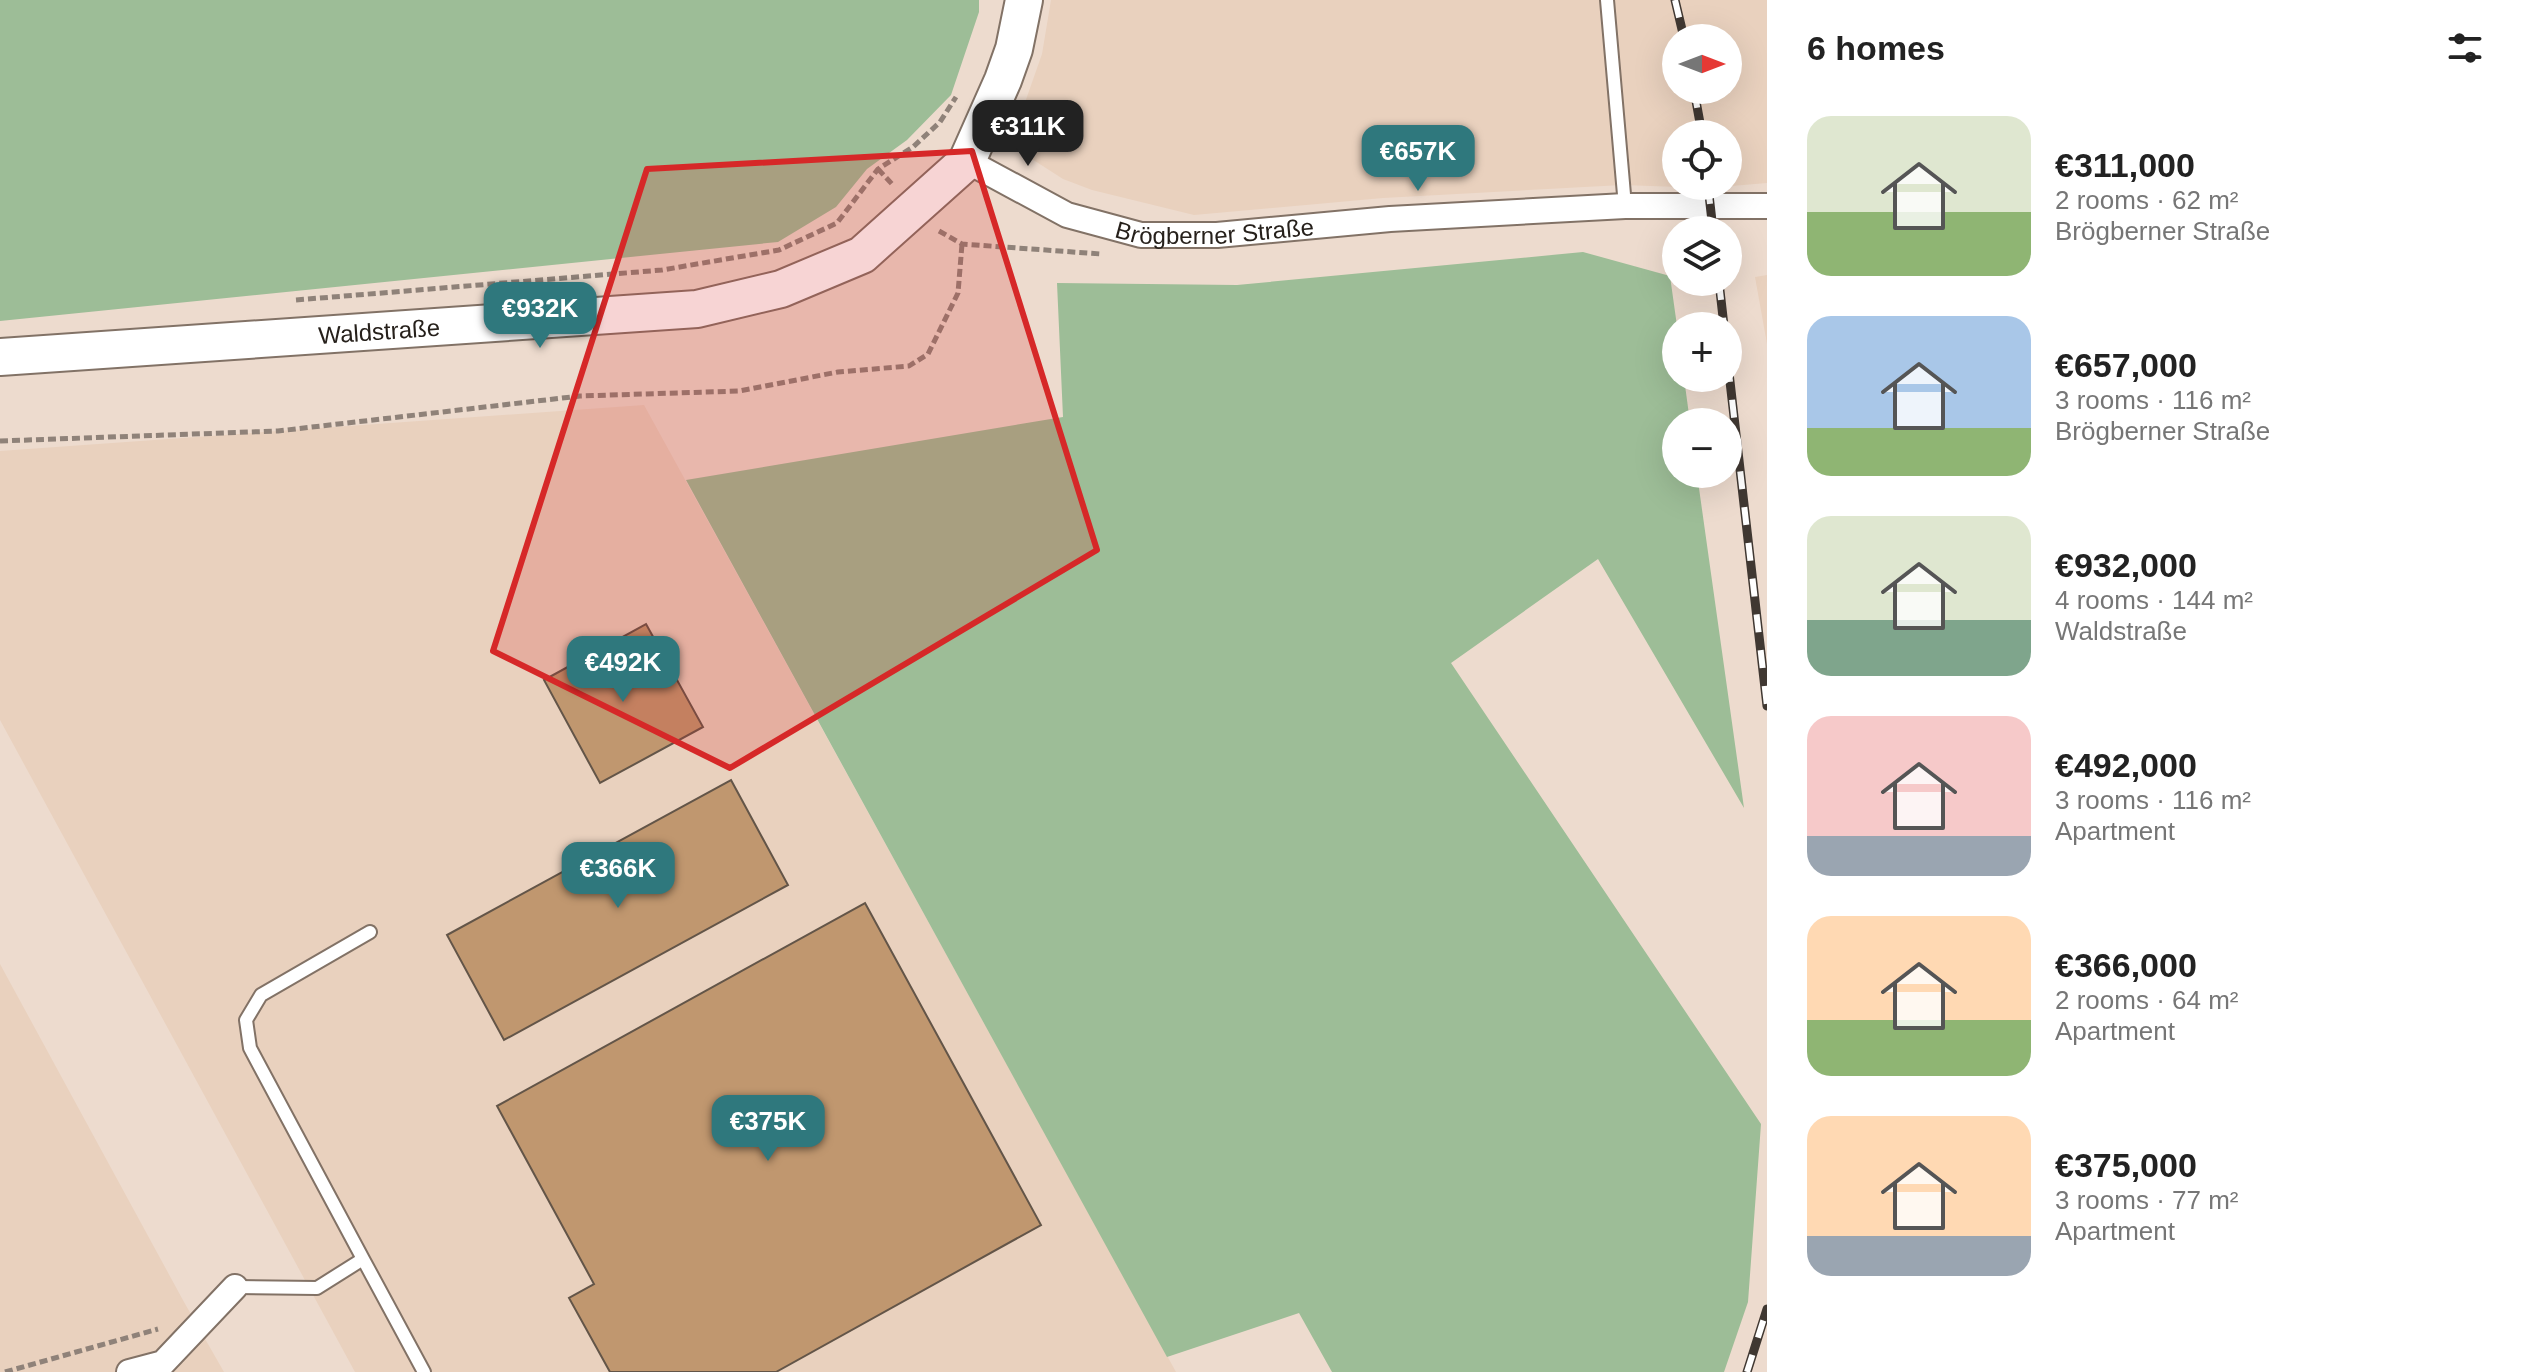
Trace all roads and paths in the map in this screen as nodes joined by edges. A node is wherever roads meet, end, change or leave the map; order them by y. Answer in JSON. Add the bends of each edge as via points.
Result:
{"nodes":[{"id":1,"x":1024,"y":0,"type":"edge"},
{"id":2,"x":1607,"y":0,"type":"edge"},
{"id":3,"x":962,"y":89,"type":"dead end"},
{"id":4,"x":975,"y":146,"type":"junction"},
{"id":5,"x":1625,"y":206,"type":"junction"},
{"id":6,"x":1767,"y":206,"type":"edge"},
{"id":7,"x":962,"y":244,"type":"dead end"},
{"id":8,"x":284,"y":301,"type":"dead end"},
{"id":9,"x":0,"y":357,"type":"edge"},
{"id":10,"x":0,"y":441,"type":"edge"},
{"id":11,"x":370,"y":932,"type":"dead end"},
{"id":12,"x":363,"y":1259,"type":"junction"},
{"id":13,"x":235,"y":1287,"type":"joint"},
{"id":14,"x":170,"y":1323,"type":"dead end"},
{"id":15,"x":5,"y":1372,"type":"edge"},
{"id":16,"x":129,"y":1372,"type":"edge"},
{"id":17,"x":424,"y":1372,"type":"edge"}],
"edges":[{"from":1,"to":4,"type":"street","via":[[1014,49]]},
{"from":2,"to":5,"type":"lane"},
{"from":3,"to":8,"type":"path","via":[[940,122],[878,169],[837,223],[779,250],[662,270]]},
{"from":4,"to":5,"type":"street","name":"Brögberner Straße","via":[[1067,215],[1141,235],[1217,235]]},
{"from":4,"to":9,"type":"street","name":"Waldstraße","via":[[862,255],[781,289],[697,309]]},
{"from":5,"to":6,"type":"street","name":"Brögberner Straße"},
{"from":7,"to":10,"type":"path","via":[[958,293],[928,354],[909,366],[838,372],[739,391],[580,396],[278,431]]},
{"from":11,"to":12,"type":"lane","via":[[261,995],[246,1020],[250,1048]]},
{"from":12,"to":13,"type":"lane","via":[[317,1288]]},
{"from":12,"to":17,"type":"lane"},
{"from":13,"to":16,"type":"street","via":[[163,1363]]},
{"from":14,"to":15,"type":"path"}]}
